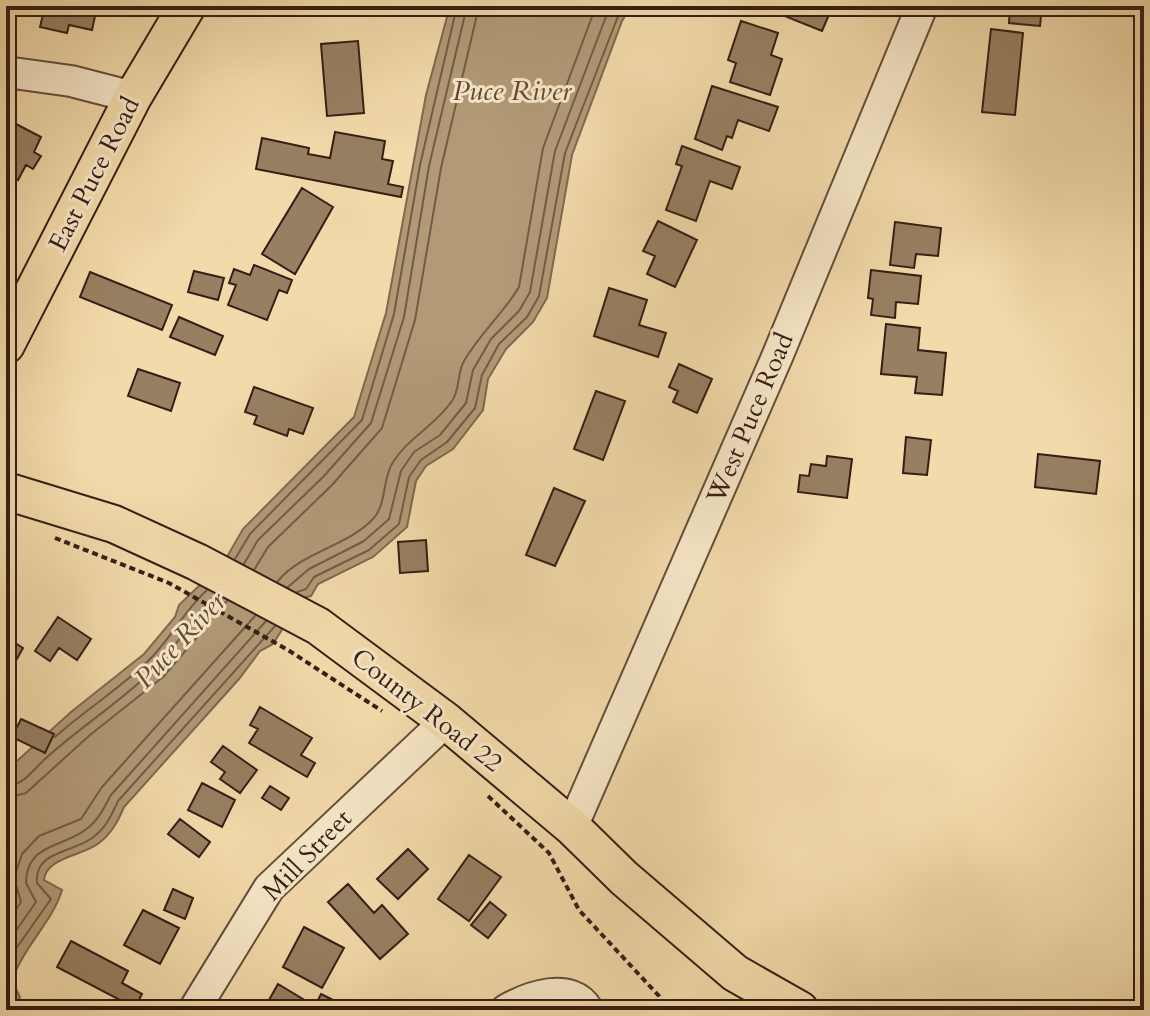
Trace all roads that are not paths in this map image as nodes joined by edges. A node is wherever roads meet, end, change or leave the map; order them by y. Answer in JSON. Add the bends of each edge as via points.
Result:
{"nodes":[{"id":1,"x":187,"y":6,"type":"edge"},
{"id":2,"x":922,"y":6,"type":"edge"},
{"id":3,"x":6,"y":72,"type":"edge"},
{"id":4,"x":133,"y":97,"type":"junction"},
{"id":5,"x":6,"y":345,"type":"edge"},
{"id":6,"x":6,"y":491,"type":"edge"},
{"id":7,"x":446,"y":721,"type":"junction"},
{"id":8,"x":572,"y":827,"type":"junction"},
{"id":9,"x":194,"y":1010,"type":"edge"},
{"id":10,"x":506,"y":1010,"type":"edge"},
{"id":11,"x":588,"y":1010,"type":"edge"},
{"id":12,"x":800,"y":1010,"type":"edge"}],
"edges":[{"from":1,"to":4,"type":"main road","name":"East Puce Road"},
{"from":2,"to":8,"type":"street","name":"West Puce Road","via":[[777,357]]},
{"from":3,"to":4,"type":"street"},
{"from":4,"to":5,"type":"main road","name":"East Puce Road"},
{"from":6,"to":7,"type":"main road","name":"County Road 22","via":[[114,524],[183,572],[318,626]]},
{"from":7,"to":8,"type":"main road","name":"County Road 22"},
{"from":7,"to":9,"type":"street","name":"Mill Street","via":[[269,888]]},
{"from":8,"to":12,"type":"main road","name":"County Road 22","via":[[735,973]]},
{"from":10,"to":11,"type":"street","via":[[544,994],[570,996]]}]}
